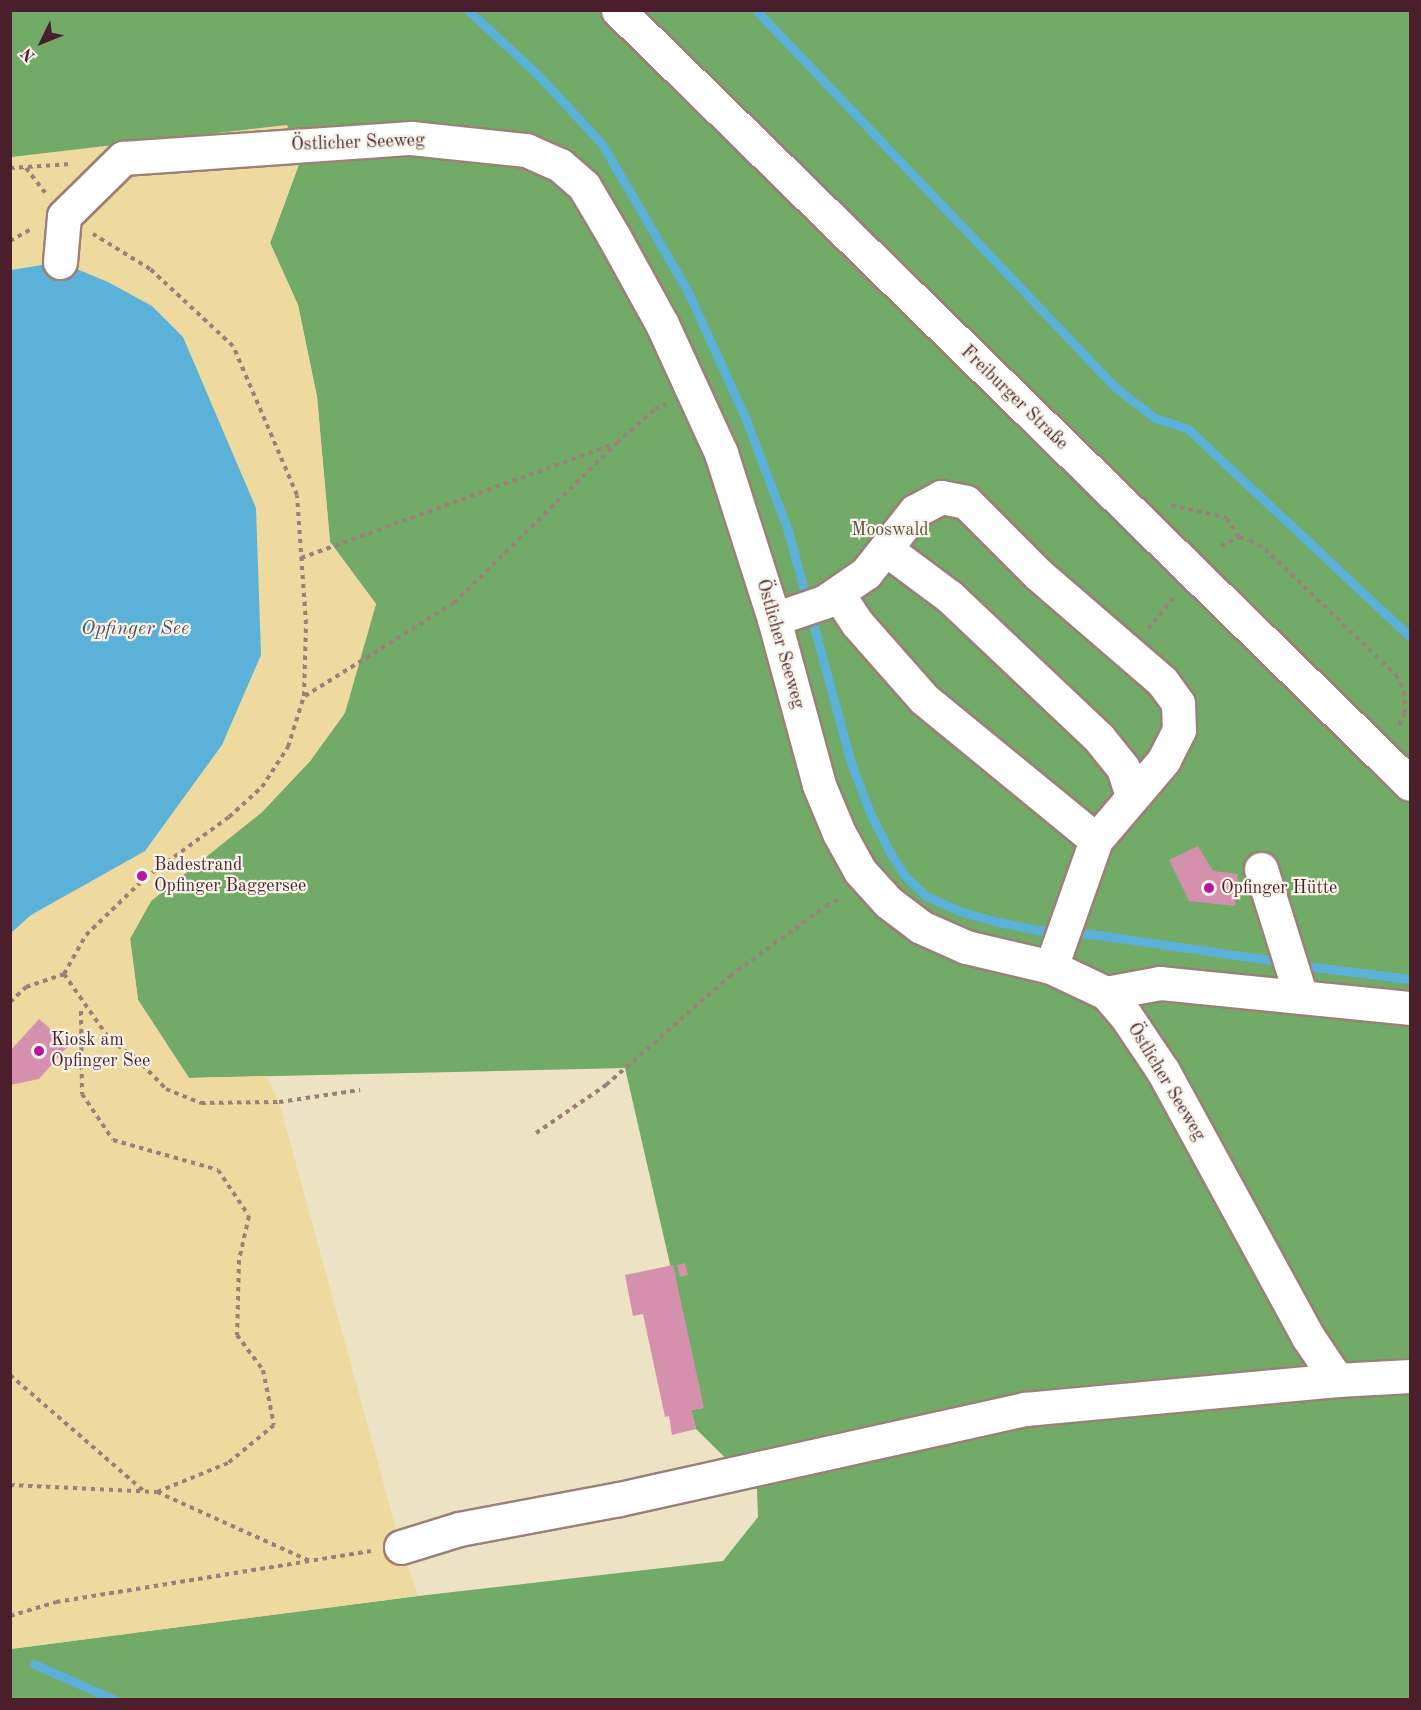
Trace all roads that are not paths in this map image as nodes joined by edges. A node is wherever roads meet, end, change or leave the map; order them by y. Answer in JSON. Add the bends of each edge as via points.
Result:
{"nodes":[{"id":1,"x":618,"y":10,"type":"edge"},
{"id":2,"x":60,"y":262,"type":"dead end"},
{"id":3,"x":886,"y":550,"type":"junction"},
{"id":4,"x":809,"y":606,"type":"junction"},
{"id":5,"x":1410,"y":784,"type":"edge"},
{"id":6,"x":1132,"y":796,"type":"junction"},
{"id":7,"x":1095,"y":840,"type":"junction"},
{"id":8,"x":1261,"y":869,"type":"dead end"},
{"id":9,"x":1054,"y":959,"type":"junction"},
{"id":10,"x":1299,"y":991,"type":"junction"},
{"id":11,"x":1106,"y":993,"type":"junction"},
{"id":12,"x":1410,"y":1008,"type":"edge"},
{"id":13,"x":1410,"y":1376,"type":"edge"},
{"id":14,"x":1337,"y":1380,"type":"junction"},
{"id":15,"x":401,"y":1547,"type":"road end"}],
"edges":[{"from":1,"to":5,"type":"main road","name":"Freiburger Straße"},
{"from":2,"to":4,"type":"main road","name":"Östlicher Seeweg","via":[[64,216],[123,159],[411,138],[526,150],[560,165],[584,186],[662,324],[721,453]]},
{"from":3,"to":4,"type":"main road","via":[[866,573]]},
{"from":3,"to":6,"type":"main road","via":[[949,596],[1099,738],[1123,768]]},
{"from":3,"to":6,"type":"main road","via":[[915,511],[941,497],[966,502],[1039,575],[1162,681],[1178,703],[1179,730],[1164,760]]},
{"from":4,"to":7,"type":"main road","via":[[857,623],[924,699]]},
{"from":4,"to":9,"type":"main road","name":"Östlicher Seeweg","via":[[819,785],[860,871],[888,902],[921,927],[966,947]]},
{"from":6,"to":7,"type":"main road"},
{"from":7,"to":9,"type":"main road"},
{"from":8,"to":10,"type":"main road"},
{"from":9,"to":11,"type":"main road","name":"Östlicher Seeweg"},
{"from":10,"to":11,"type":"main road","via":[[1160,983]]},
{"from":10,"to":12,"type":"main road"},
{"from":11,"to":14,"type":"main road","name":"Östlicher Seeweg","via":[[1163,1071],[1308,1336]]},
{"from":13,"to":14,"type":"main road"},
{"from":14,"to":15,"type":"main road","via":[[1025,1409],[619,1499],[459,1529]]}]}
